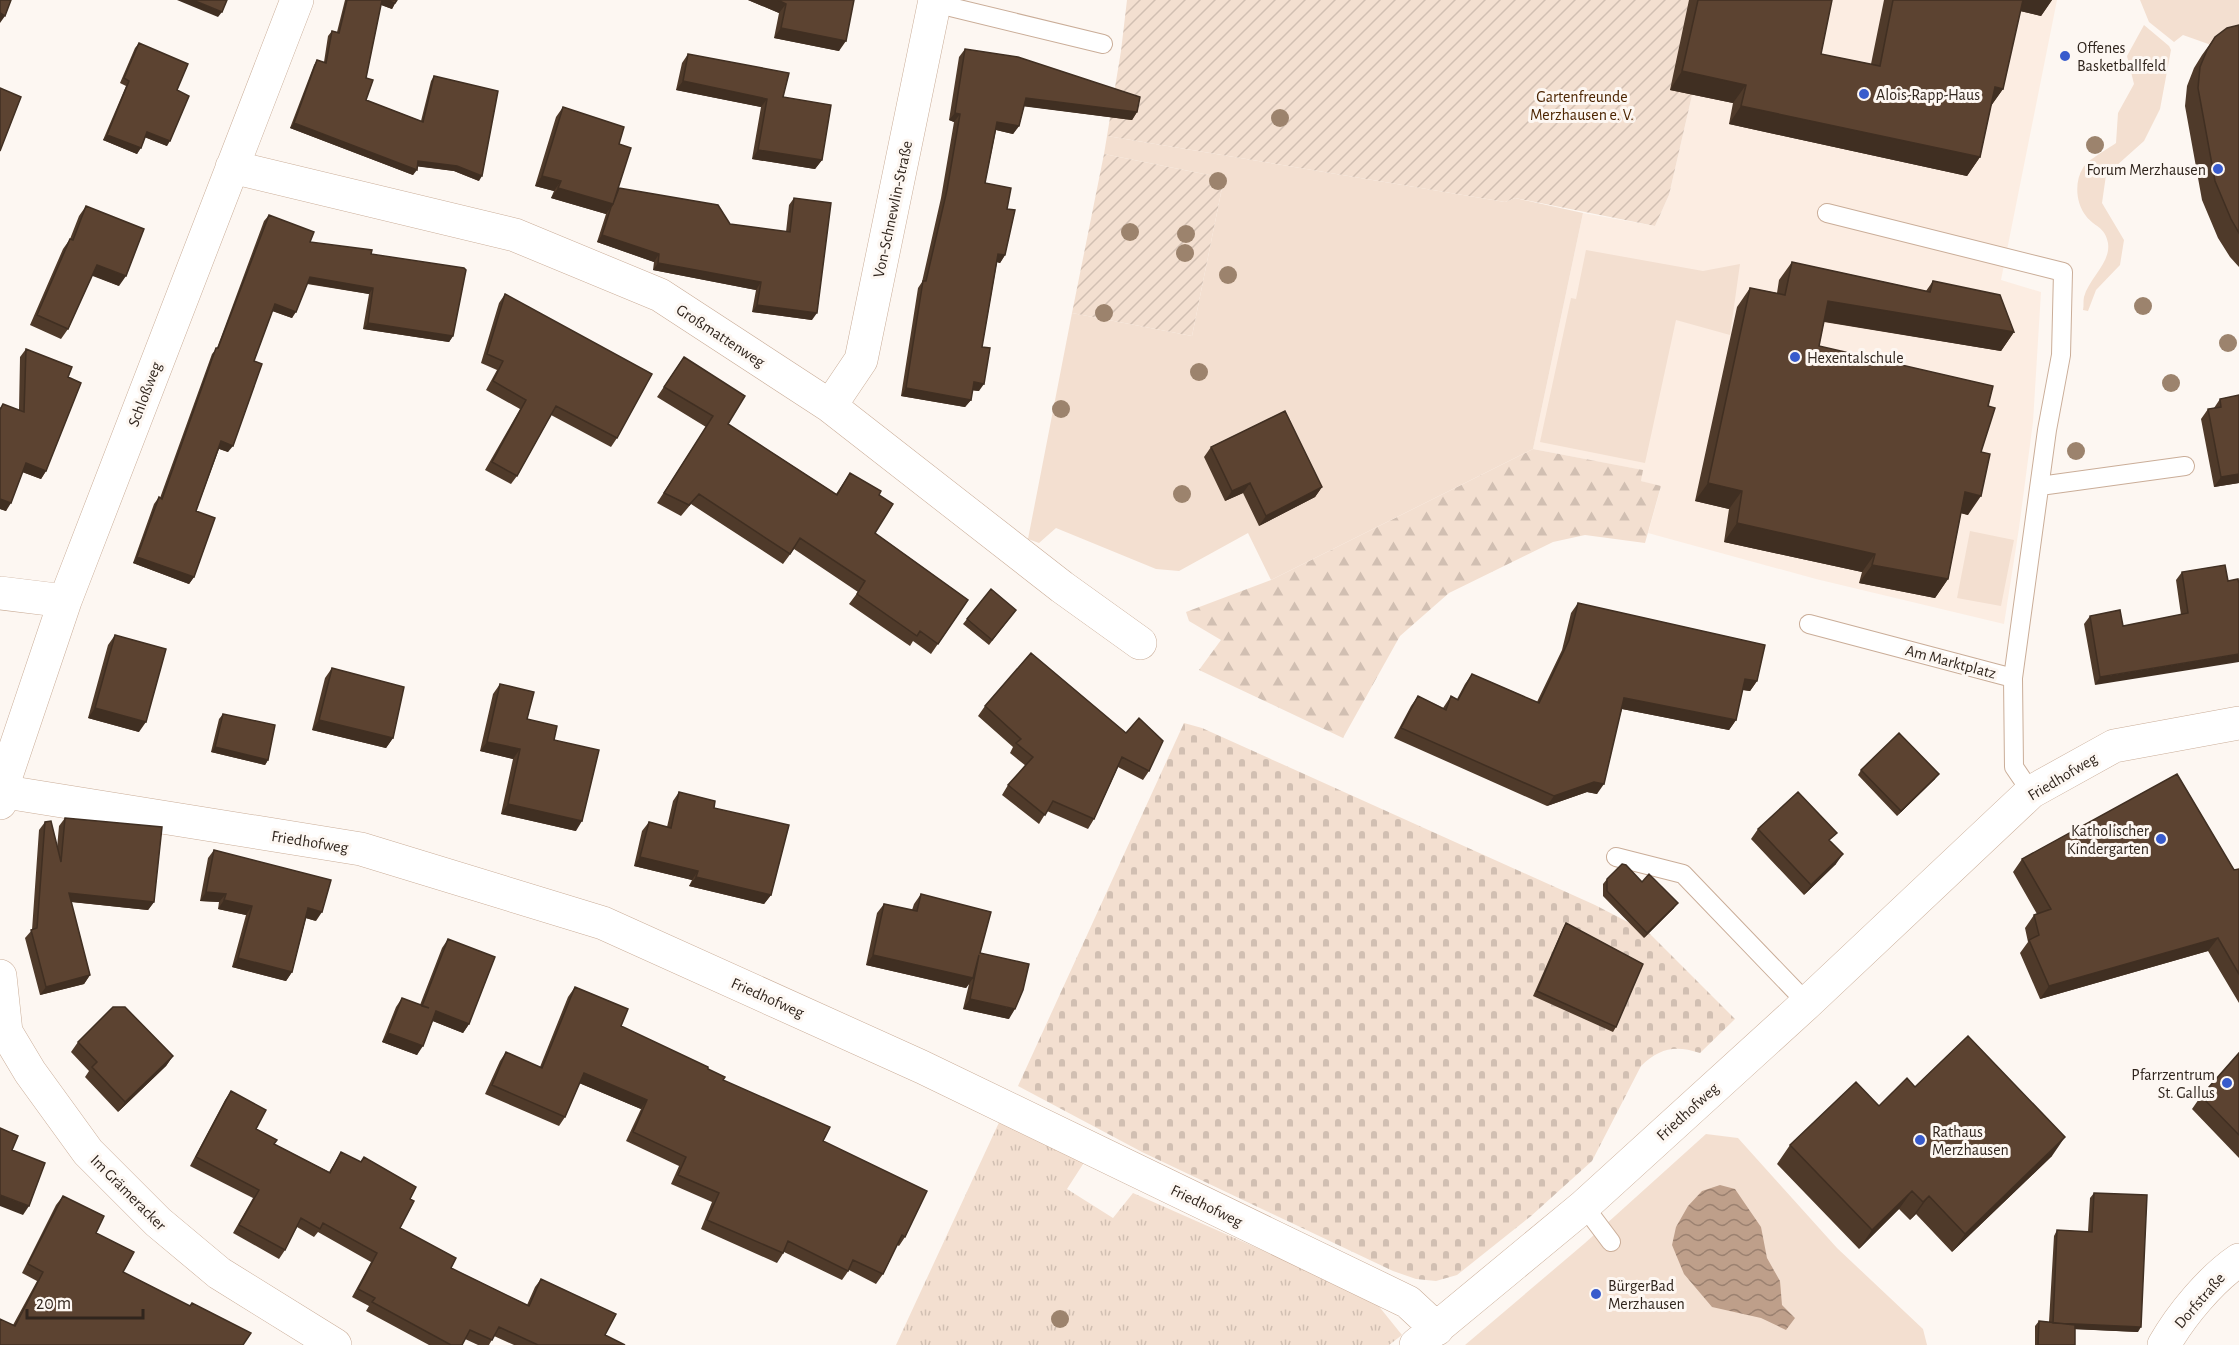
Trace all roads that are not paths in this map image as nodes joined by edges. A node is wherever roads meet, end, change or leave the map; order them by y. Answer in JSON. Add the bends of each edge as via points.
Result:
{"nodes":[{"id":1,"x":297,"y":0,"type":"edge"},
{"id":2,"x":935,"y":2,"type":"edge"},
{"id":3,"x":1103,"y":44,"type":"dead end"},
{"id":4,"x":232,"y":167,"type":"junction"},
{"id":5,"x":1827,"y":213,"type":"dead end"},
{"id":6,"x":830,"y":406,"type":"junction"},
{"id":7,"x":2186,"y":466,"type":"dead end"},
{"id":8,"x":2040,"y":486,"type":"junction"},
{"id":9,"x":0,"y":593,"type":"edge"},
{"id":10,"x":64,"y":601,"type":"junction"},
{"id":11,"x":1809,"y":624,"type":"dead end"},
{"id":12,"x":1140,"y":643,"type":"dead end"},
{"id":13,"x":2013,"y":678,"type":"junction"},
{"id":14,"x":2239,"y":723,"type":"edge"},
{"id":15,"x":0,"y":791,"type":"edge"},
{"id":16,"x":2031,"y":792,"type":"junction"},
{"id":17,"x":0,"y":803,"type":"edge"},
{"id":18,"x":1616,"y":857,"type":"dead end"},
{"id":19,"x":0,"y":976,"type":"edge"},
{"id":20,"x":1807,"y":1003,"type":"junction"},
{"id":21,"x":1584,"y":1206,"type":"junction"},
{"id":22,"x":1611,"y":1242,"type":"dead end"},
{"id":23,"x":2239,"y":1260,"type":"edge"},
{"id":24,"x":1426,"y":1337,"type":"edge"},
{"id":25,"x":335,"y":1345,"type":"edge"},
{"id":26,"x":2164,"y":1345,"type":"edge"}],
"edges":[{"from":1,"to":4,"type":"street","name":"Schloßweg"},
{"from":2,"to":3,"type":"lane","name":"Von-Schnewlin-Straße"},
{"from":2,"to":6,"type":"street","name":"Von-Schnewlin-Straße","via":[[861,360]]},
{"from":4,"to":6,"type":"street","name":"Großmattenweg","via":[[515,235],[660,295]]},
{"from":4,"to":10,"type":"street","name":"Schloßweg"},
{"from":5,"to":8,"type":"lane","via":[[2063,272],[2061,355]]},
{"from":6,"to":12,"type":"street","name":"Großmattenweg"},
{"from":7,"to":8,"type":"lane"},
{"from":8,"to":13,"type":"lane"},
{"from":9,"to":10,"type":"street"},
{"from":10,"to":15,"type":"street","name":"Schloßweg"},
{"from":11,"to":13,"type":"lane","name":"Am Marktplatz"},
{"from":13,"to":16,"type":"lane","name":"Am Marktplatz","via":[[2014,767]]},
{"from":14,"to":16,"type":"street","name":"Friedhofweg","via":[[2114,746]]},
{"from":15,"to":17,"type":"street"},
{"from":15,"to":24,"type":"street","name":"Friedhofweg","via":[[362,849],[603,922],[922,1067],[1408,1302]]},
{"from":16,"to":20,"type":"street","name":"Friedhofweg"},
{"from":18,"to":20,"type":"lane","via":[[1683,874]]},
{"from":19,"to":25,"type":"street","name":"Im Grämeracker","via":[[6,1032],[88,1152],[158,1222],[219,1273]]},
{"from":20,"to":21,"type":"street","name":"Friedhofweg"},
{"from":21,"to":22,"type":"lane"},
{"from":21,"to":24,"type":"street","name":"Friedhofweg"},
{"from":23,"to":26,"type":"street","name":"Dorfstraße","via":[[2226,1269],[2175,1326]]}]}
